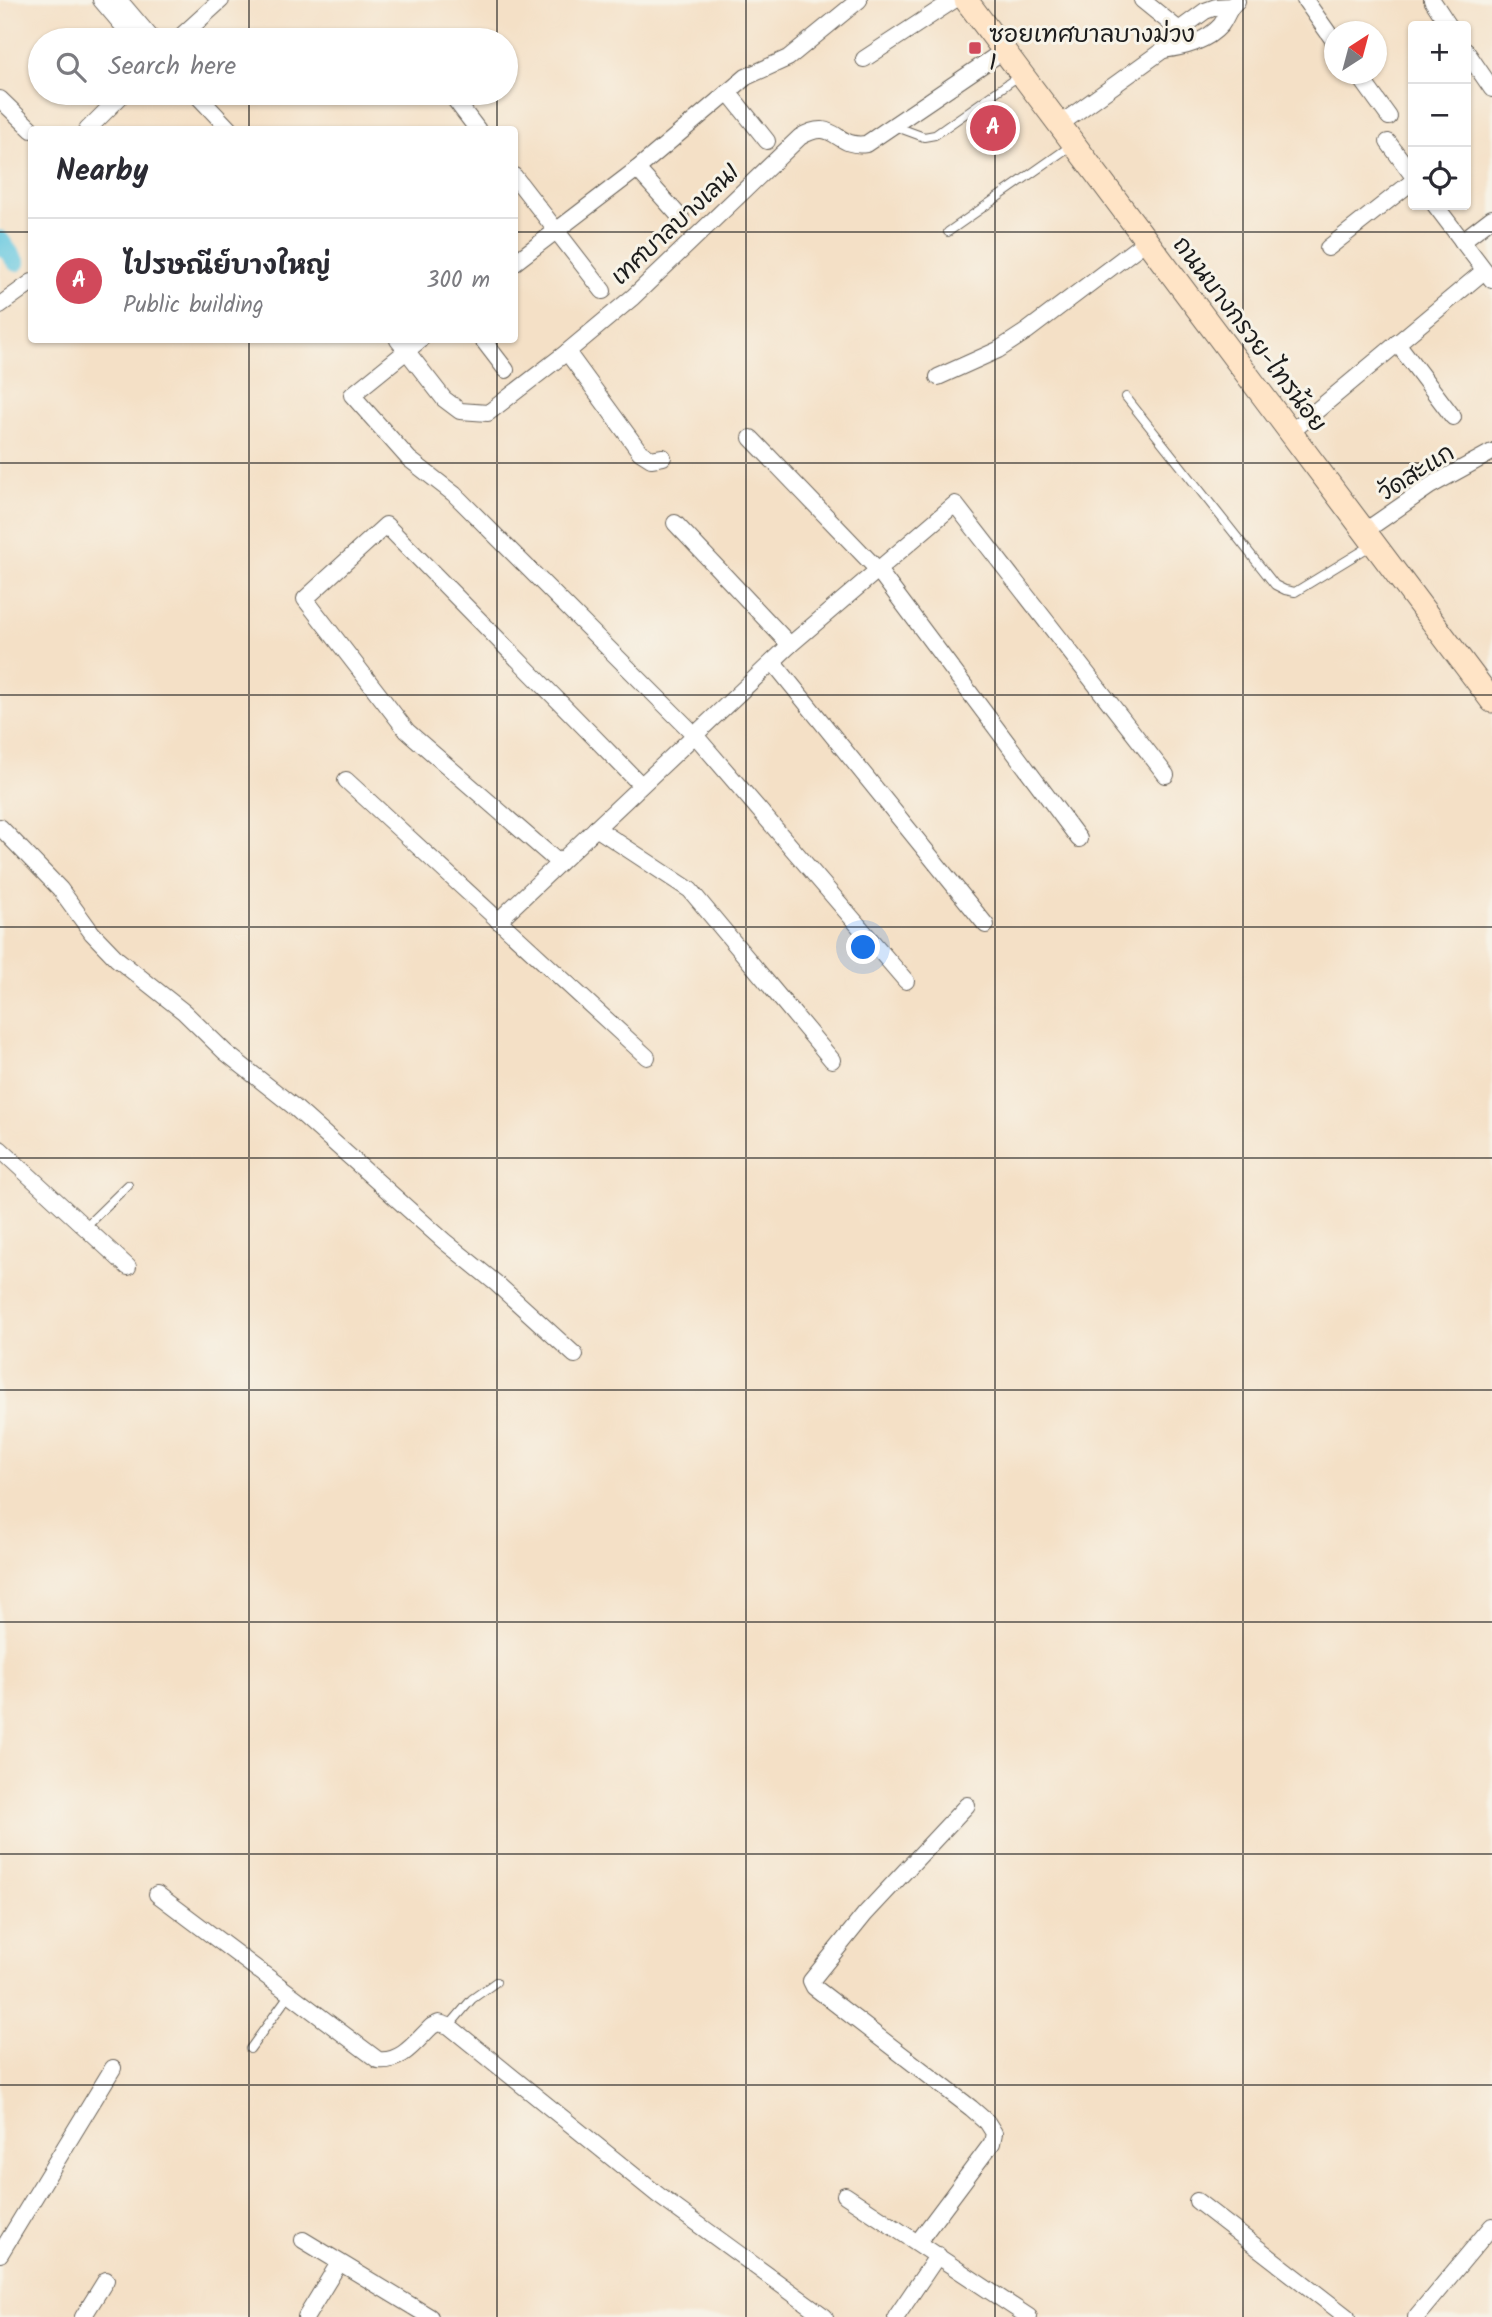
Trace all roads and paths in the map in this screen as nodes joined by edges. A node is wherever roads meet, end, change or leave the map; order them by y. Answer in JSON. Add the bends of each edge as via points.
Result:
{"nodes":[{"id":1,"x":101,"y":0,"type":"edge"},
{"id":2,"x":119,"y":0,"type":"edge"},
{"id":3,"x":221,"y":0,"type":"edge"},
{"id":4,"x":859,"y":0,"type":"edge"},
{"id":5,"x":954,"y":0,"type":"edge"},
{"id":6,"x":966,"y":0,"type":"edge"},
{"id":7,"x":1142,"y":0,"type":"edge"},
{"id":8,"x":1305,"y":0,"type":"edge"},
{"id":9,"x":1432,"y":0,"type":"edge"},
{"id":10,"x":1235,"y":3,"type":"edge"},
{"id":11,"x":1446,"y":21,"type":"edge"},
{"id":12,"x":1324,"y":26,"type":"edge"},
{"id":13,"x":125,"y":28,"type":"edge"},
{"id":14,"x":143,"y":28,"type":"edge"},
{"id":15,"x":190,"y":28,"type":"edge"},
{"id":16,"x":1179,"y":30,"type":"junction"},
{"id":17,"x":1190,"y":46,"type":"junction"},
{"id":18,"x":1163,"y":50,"type":"junction"},
{"id":19,"x":1003,"y":51,"type":"junction"},
{"id":20,"x":1471,"y":58,"type":"edge"},
{"id":21,"x":864,"y":59,"type":"dead end"},
{"id":22,"x":1021,"y":74,"type":"junction"},
{"id":23,"x":1365,"y":84,"type":"edge"},
{"id":24,"x":1492,"y":89,"type":"edge"},
{"id":25,"x":728,"y":92,"type":"junction"},
{"id":26,"x":0,"y":99,"type":"edge"},
{"id":27,"x":112,"y":105,"type":"edge"},
{"id":28,"x":206,"y":105,"type":"edge"},
{"id":29,"x":459,"y":105,"type":"edge"},
{"id":30,"x":1389,"y":117,"type":"dead end"},
{"id":31,"x":1059,"y":125,"type":"junction"},
{"id":32,"x":28,"y":126,"type":"edge"},
{"id":33,"x":91,"y":126,"type":"edge"},
{"id":34,"x":226,"y":126,"type":"edge"},
{"id":35,"x":475,"y":126,"type":"edge"},
{"id":36,"x":894,"y":126,"type":"junction"},
{"id":37,"x":767,"y":141,"type":"dead end"},
{"id":38,"x":1388,"y":142,"type":"dead end"},
{"id":39,"x":1073,"y":144,"type":"junction"},
{"id":40,"x":637,"y":169,"type":"junction"},
{"id":41,"x":1408,"y":171,"type":"edge"},
{"id":42,"x":518,"y":181,"type":"edge"},
{"id":43,"x":1408,"y":182,"type":"edge"},
{"id":44,"x":1439,"y":210,"type":"edge"},
{"id":45,"x":681,"y":218,"type":"dead end"},
{"id":46,"x":1492,"y":218,"type":"edge"},
{"id":47,"x":556,"y":230,"type":"junction"},
{"id":48,"x":948,"y":232,"type":"dead end"},
{"id":49,"x":1146,"y":241,"type":"junction"},
{"id":50,"x":1462,"y":241,"type":"junction"},
{"id":51,"x":1328,"y":248,"type":"dead end"},
{"id":52,"x":518,"y":260,"type":"edge"},
{"id":53,"x":1488,"y":275,"type":"edge"},
{"id":54,"x":27,"y":286,"type":"edge"},
{"id":55,"x":603,"y":291,"type":"dead end"},
{"id":56,"x":0,"y":305,"type":"edge"},
{"id":57,"x":484,"y":343,"type":"edge"},
{"id":58,"x":1397,"y":343,"type":"junction"},
{"id":59,"x":402,"y":345,"type":"edge"},
{"id":60,"x":567,"y":352,"type":"junction"},
{"id":61,"x":506,"y":370,"type":"dead end"},
{"id":62,"x":938,"y":377,"type":"dead end"},
{"id":63,"x":1126,"y":397,"type":"dead end"},
{"id":64,"x":1453,"y":417,"type":"dead end"},
{"id":65,"x":1291,"y":432,"type":"junction"},
{"id":66,"x":751,"y":438,"type":"dead end"},
{"id":67,"x":1492,"y":452,"type":"edge"},
{"id":68,"x":663,"y":457,"type":"dead end"},
{"id":69,"x":675,"y":523,"type":"dead end"},
{"id":70,"x":1370,"y":537,"type":"junction"},
{"id":71,"x":878,"y":570,"type":"junction"},
{"id":72,"x":790,"y":645,"type":"junction"},
{"id":73,"x":773,"y":662,"type":"junction"},
{"id":74,"x":1492,"y":701,"type":"edge"},
{"id":75,"x":694,"y":734,"type":"junction"},
{"id":76,"x":1166,"y":775,"type":"dead end"},
{"id":77,"x":346,"y":780,"type":"dead end"},
{"id":78,"x":641,"y":785,"type":"junction"},
{"id":79,"x":0,"y":827,"type":"edge"},
{"id":80,"x":596,"y":828,"type":"junction"},
{"id":81,"x":1079,"y":839,"type":"dead end"},
{"id":82,"x":559,"y":863,"type":"junction"},
{"id":83,"x":498,"y":921,"type":"junction"},
{"id":84,"x":986,"y":925,"type":"dead end"},
{"id":85,"x":906,"y":981,"type":"dead end"},
{"id":86,"x":647,"y":1057,"type":"dead end"},
{"id":87,"x":832,"y":1060,"type":"dead end"},
{"id":88,"x":0,"y":1149,"type":"edge"},
{"id":89,"x":128,"y":1185,"type":"dead end"},
{"id":90,"x":86,"y":1226,"type":"junction"},
{"id":91,"x":128,"y":1267,"type":"dead end"},
{"id":92,"x":575,"y":1355,"type":"dead end"},
{"id":93,"x":967,"y":1805,"type":"dead end"},
{"id":94,"x":157,"y":1894,"type":"dead end"},
{"id":95,"x":496,"y":1982,"type":"dead end"},
{"id":96,"x":289,"y":1995,"type":"junction"},
{"id":97,"x":449,"y":2026,"type":"junction"},
{"id":98,"x":250,"y":2049,"type":"dead end"},
{"id":99,"x":113,"y":2068,"type":"dead end"},
{"id":100,"x":845,"y":2195,"type":"dead end"},
{"id":101,"x":1198,"y":2201,"type":"dead end"},
{"id":102,"x":1492,"y":2226,"type":"edge"},
{"id":103,"x":303,"y":2241,"type":"dead end"},
{"id":104,"x":918,"y":2242,"type":"junction"},
{"id":105,"x":0,"y":2253,"type":"edge"},
{"id":106,"x":938,"y":2255,"type":"junction"},
{"id":107,"x":339,"y":2263,"type":"junction"},
{"id":108,"x":106,"y":2280,"type":"dead end"},
{"id":109,"x":83,"y":2317,"type":"edge"},
{"id":110,"x":306,"y":2317,"type":"edge"},
{"id":111,"x":430,"y":2317,"type":"edge"},
{"id":112,"x":825,"y":2317,"type":"edge"},
{"id":113,"x":896,"y":2317,"type":"edge"},
{"id":114,"x":1029,"y":2317,"type":"edge"},
{"id":115,"x":1347,"y":2317,"type":"edge"},
{"id":116,"x":1416,"y":2317,"type":"edge"}],
"edges":[{"from":1,"to":13,"type":"street"},
{"from":2,"to":14,"type":"street"},
{"from":3,"to":15,"type":"street"},
{"from":4,"to":25,"type":"street","via":[[788,58],[746,77]]},
{"from":5,"to":21,"type":"street"},
{"from":6,"to":19,"type":"street","name":"ถนนบางกรวย-ไทรน้อย"},
{"from":7,"to":16,"type":"street"},
{"from":8,"to":12,"type":"street"},
{"from":9,"to":11,"type":"street"},
{"from":10,"to":16,"type":"street","via":[[1205,11]]},
{"from":10,"to":17,"type":"street","via":[[1220,26]]},
{"from":16,"to":17,"type":"street"},
{"from":16,"to":18,"type":"street"},
{"from":17,"to":18,"type":"street"},
{"from":18,"to":31,"type":"street"},
{"from":19,"to":22,"type":"street","name":"ถนนบางกรวย-ไทรน้อย"},
{"from":19,"to":36,"type":"street","name":"เทศบาลบางเลน1"},
{"from":20,"to":24,"type":"street"},
{"from":22,"to":31,"type":"street","name":"ถนนบางกรวย-ไทรน้อย"},
{"from":22,"to":36,"type":"lane","via":[[935,135],[924,137]]},
{"from":23,"to":30,"type":"street"},
{"from":25,"to":37,"type":"street"},
{"from":25,"to":40,"type":"street"},
{"from":26,"to":32,"type":"street"},
{"from":27,"to":33,"type":"street"},
{"from":28,"to":34,"type":"street"},
{"from":29,"to":35,"type":"street"},
{"from":31,"to":39,"type":"street","name":"ถนนบางกรวย-ไทรน้อย"},
{"from":36,"to":60,"type":"street","name":"เทศบาลบางเลน1","via":[[856,146],[825,129],[813,129],[800,137],[632,297]]},
{"from":38,"to":41,"type":"street"},
{"from":39,"to":48,"type":"lane"},
{"from":39,"to":49,"type":"street","name":"ถนนบางกรวย-ไทรน้อย"},
{"from":40,"to":45,"type":"street"},
{"from":40,"to":47,"type":"street"},
{"from":42,"to":47,"type":"street"},
{"from":43,"to":51,"type":"street"},
{"from":44,"to":50,"type":"street"},
{"from":46,"to":50,"type":"street"},
{"from":47,"to":52,"type":"street"},
{"from":47,"to":55,"type":"street"},
{"from":49,"to":62,"type":"street","via":[[999,350]]},
{"from":49,"to":65,"type":"street","name":"ถนนบางกรวย-ไทรน้อย"},
{"from":50,"to":53,"type":"street"},
{"from":53,"to":58,"type":"street"},
{"from":54,"to":56,"type":"street"},
{"from":57,"to":61,"type":"street"},
{"from":58,"to":64,"type":"street"},
{"from":58,"to":65,"type":"street"},
{"from":59,"to":60,"type":"street","name":"เทศบาลบางเลน1","via":[[444,399],[460,411],[472,413],[488,413]]},
{"from":59,"to":75,"type":"street","via":[[352,395],[409,459],[454,494]]},
{"from":60,"to":68,"type":"street","via":[[640,452],[651,459]]},
{"from":63,"to":70,"type":"lane","via":[[1275,585],[1295,592]]},
{"from":65,"to":70,"type":"street","name":"ถนนบางกรวย-ไทรน้อย"},
{"from":66,"to":71,"type":"street"},
{"from":67,"to":70,"type":"street","name":"วัดสะแก","via":[[1430,486]]},
{"from":69,"to":72,"type":"street"},
{"from":70,"to":74,"type":"street","name":"ถนนบางกรวย-ไทรน้อย"},
{"from":71,"to":72,"type":"street"},
{"from":71,"to":76,"type":"street","via":[[955,504]]},
{"from":71,"to":81,"type":"street"},
{"from":72,"to":73,"type":"street"},
{"from":73,"to":75,"type":"street"},
{"from":73,"to":84,"type":"street"},
{"from":75,"to":78,"type":"street"},
{"from":75,"to":85,"type":"street"},
{"from":77,"to":83,"type":"street"},
{"from":78,"to":80,"type":"street"},
{"from":78,"to":82,"type":"street","via":[[386,525],[305,598],[407,731]]},
{"from":79,"to":92,"type":"street","via":[[117,958]]},
{"from":80,"to":82,"type":"street"},
{"from":80,"to":87,"type":"street","via":[[690,891]]},
{"from":82,"to":83,"type":"street"},
{"from":83,"to":86,"type":"street"},
{"from":88,"to":90,"type":"street"},
{"from":89,"to":90,"type":"lane"},
{"from":90,"to":91,"type":"street"},
{"from":93,"to":104,"type":"street","via":[[864,1914],[811,1981],[971,2108],[994,2133],[992,2143]]},
{"from":94,"to":96,"type":"street"},
{"from":95,"to":97,"type":"lane","via":[[472,1999]]},
{"from":96,"to":97,"type":"street","via":[[378,2060],[390,2062],[401,2056],[432,2026]]},
{"from":96,"to":98,"type":"lane"},
{"from":97,"to":112,"type":"street","via":[[658,2195]]},
{"from":99,"to":105,"type":"street"},
{"from":100,"to":104,"type":"street"},
{"from":101,"to":115,"type":"street"},
{"from":102,"to":116,"type":"street"},
{"from":103,"to":107,"type":"street"},
{"from":104,"to":106,"type":"street"},
{"from":106,"to":113,"type":"street"},
{"from":106,"to":114,"type":"street"},
{"from":107,"to":110,"type":"street"},
{"from":107,"to":111,"type":"street"},
{"from":108,"to":109,"type":"street"}]}
